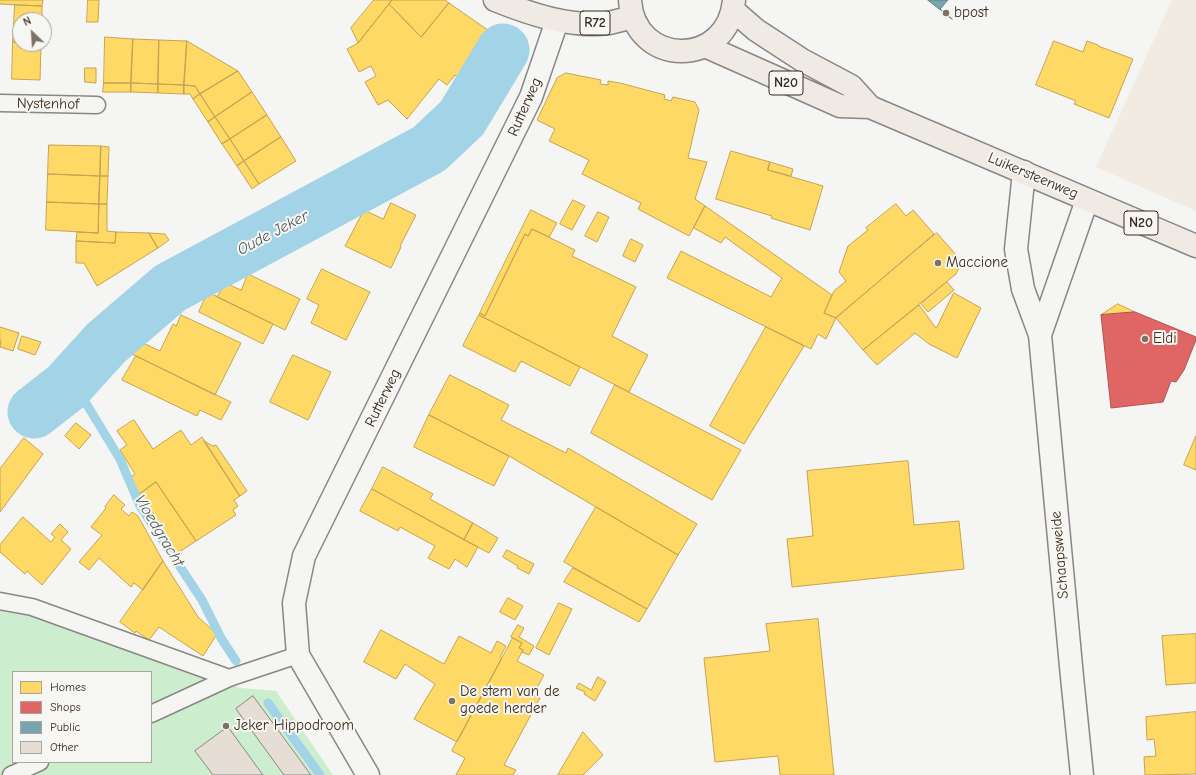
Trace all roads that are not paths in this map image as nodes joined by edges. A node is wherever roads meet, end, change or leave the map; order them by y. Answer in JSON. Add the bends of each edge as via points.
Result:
{"nodes":[{"id":1,"x":495,"y":0,"type":"edge"},
{"id":2,"x":734,"y":5,"type":"edge"},
{"id":3,"x":631,"y":9,"type":"edge"},
{"id":4,"x":557,"y":21,"type":"junction"},
{"id":5,"x":705,"y":46,"type":"junction"},
{"id":6,"x":0,"y":102,"type":"edge"},
{"id":7,"x":97,"y":105,"type":"dead end"},
{"id":8,"x":870,"y":107,"type":"junction"},
{"id":9,"x":1024,"y":172,"type":"junction"},
{"id":10,"x":1087,"y":200,"type":"junction"},
{"id":11,"x":1196,"y":246,"type":"edge"},
{"id":12,"x":1040,"y":335,"type":"junction"},
{"id":13,"x":0,"y":601,"type":"edge"},
{"id":14,"x":298,"y":655,"type":"junction"},
{"id":15,"x":229,"y":678,"type":"junction"},
{"id":16,"x":152,"y":714,"type":"edge"},
{"id":17,"x":38,"y":763,"type":"edge"},
{"id":18,"x":11,"y":775,"type":"edge"},
{"id":19,"x":368,"y":775,"type":"edge"},
{"id":20,"x":1082,"y":775,"type":"edge"}],
"edges":[{"from":1,"to":4,"type":"main road","number":"R72"},
{"from":2,"to":5,"type":"main road","via":[[728,25],[718,37]]},
{"from":2,"to":8,"type":"main road","name":"Luikersteenweg","number":"N20","via":[[756,30],[802,60],[851,86]]},
{"from":3,"to":4,"type":"main road","number":"R72","via":[[608,23],[579,24]]},
{"from":3,"to":5,"type":"main road","via":[[641,32],[655,44],[671,51],[688,51]]},
{"from":4,"to":14,"type":"street","name":"Rutterweg","via":[[531,97],[304,556],[294,603]]},
{"from":5,"to":8,"type":"main road","name":"Luikersteenweg","number":"N20","via":[[840,106]]},
{"from":6,"to":7,"type":"lane","name":"Nystenhof"},
{"from":8,"to":9,"type":"main road","name":"Luikersteenweg","number":"N20"},
{"from":9,"to":10,"type":"main road","name":"Luikersteenweg","number":"N20"},
{"from":9,"to":12,"type":"street","name":"Schaapsweide","via":[[1016,249],[1023,289]]},
{"from":10,"to":11,"type":"main road","name":"Luikersteenweg","number":"N20"},
{"from":10,"to":12,"type":"street","name":"Schaapsweide"},
{"from":12,"to":20,"type":"street","name":"Schaapsweide"},
{"from":13,"to":15,"type":"lane","via":[[32,607]]},
{"from":14,"to":15,"type":"lane"},
{"from":14,"to":19,"type":"street","name":"Rutterweg"},
{"from":15,"to":16,"type":"lane"},
{"from":17,"to":18,"type":"lane"}]}
